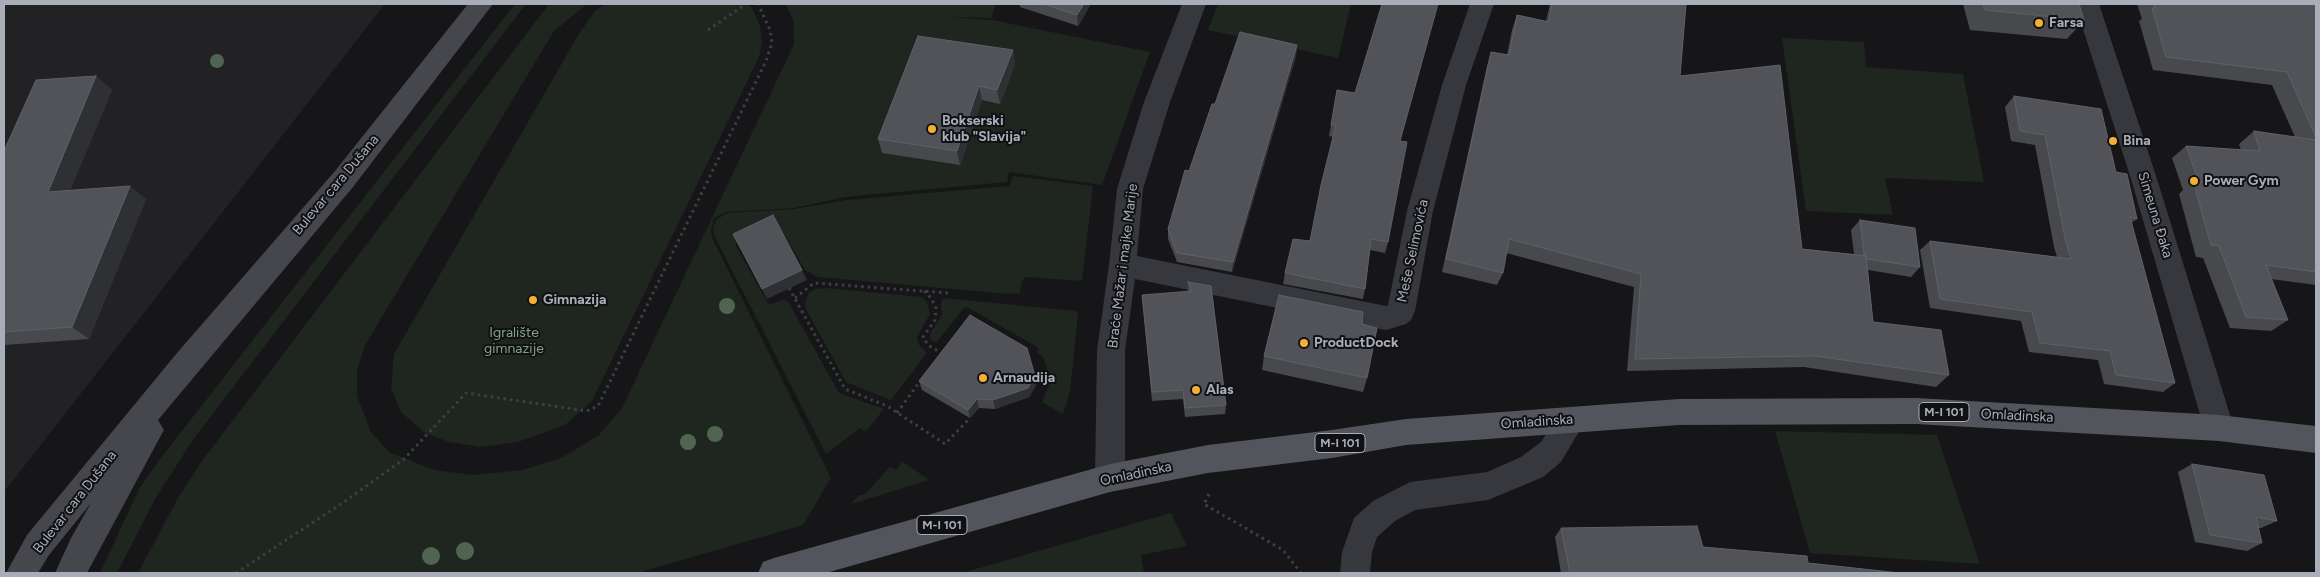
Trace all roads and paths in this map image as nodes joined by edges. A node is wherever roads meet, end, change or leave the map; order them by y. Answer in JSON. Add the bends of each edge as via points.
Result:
{"nodes":[{"id":1,"x":481,"y":4,"type":"edge"},
{"id":2,"x":746,"y":4,"type":"edge"},
{"id":3,"x":758,"y":4,"type":"edge"},
{"id":4,"x":1194,"y":4,"type":"edge"},
{"id":5,"x":1482,"y":4,"type":"edge"},
{"id":6,"x":2087,"y":4,"type":"edge"},
{"id":7,"x":708,"y":30,"type":"dead end"},
{"id":8,"x":1123,"y":265,"type":"junction"},
{"id":9,"x":789,"y":288,"type":"edge"},
{"id":10,"x":923,"y":291,"type":"junction"},
{"id":11,"x":948,"y":293,"type":"dead end"},
{"id":12,"x":795,"y":298,"type":"junction"},
{"id":13,"x":937,"y":359,"type":"edge"},
{"id":14,"x":187,"y":362,"type":"junction"},
{"id":15,"x":926,"y":375,"type":"edge"},
{"id":16,"x":898,"y":413,"type":"junction"},
{"id":17,"x":970,"y":418,"type":"edge"},
{"id":18,"x":1571,"y":420,"type":"junction"},
{"id":19,"x":2219,"y":428,"type":"junction"},
{"id":20,"x":2316,"y":440,"type":"edge"},
{"id":21,"x":1110,"y":478,"type":"junction"},
{"id":22,"x":1204,"y":504,"type":"dead end"},
{"id":23,"x":21,"y":573,"type":"edge"},
{"id":24,"x":71,"y":573,"type":"edge"},
{"id":25,"x":236,"y":573,"type":"edge"},
{"id":26,"x":774,"y":573,"type":"edge"},
{"id":27,"x":1301,"y":573,"type":"edge"},
{"id":28,"x":1355,"y":573,"type":"edge"}],
"edges":[{"from":1,"to":14,"type":"main road","name":"Bulevar cara Dušana","via":[[344,179]]},
{"from":2,"to":7,"type":"path"},
{"from":3,"to":25,"type":"path","via":[[770,30],[772,43],[766,61],[598,406],[587,411],[466,393],[404,458]]},
{"from":4,"to":8,"type":"street","name":"Braće Mažar i majke Marije","via":[[1157,102],[1130,189]]},
{"from":5,"to":8,"type":"street","name":"Meše Selimovića","via":[[1454,85],[1420,211],[1401,311],[1396,315],[1386,318]]},
{"from":6,"to":19,"type":"street","name":"Simeuna Đaka"},
{"from":8,"to":21,"type":"street","name":"Braće Mažar i majke Marije","via":[[1111,350]]},
{"from":9,"to":12,"type":"path"},
{"from":10,"to":11,"type":"path"},
{"from":10,"to":12,"type":"path","via":[[814,283]]},
{"from":10,"to":13,"type":"path","via":[[932,298],[936,308],[935,320],[923,336],[928,345],[942,352]]},
{"from":12,"to":16,"type":"path","via":[[845,389]]},
{"from":14,"to":23,"type":"main road","name":"Bulevar cara Dušana","via":[[38,545]]},
{"from":14,"to":24,"type":"main road","name":"Bulevar cara Dušana"},
{"from":15,"to":16,"type":"path"},
{"from":16,"to":17,"type":"path","via":[[945,444]]},
{"from":18,"to":19,"type":"main road","name":"Omladinska","number":"M-I 101","via":[[1679,412],[1916,411]]},
{"from":18,"to":21,"type":"main road","name":"Omladinska","number":"M-I 101","via":[[1406,432],[1208,459]]},
{"from":18,"to":28,"type":"street","via":[[1551,452],[1518,474],[1488,486],[1410,496],[1384,510],[1365,528],[1357,552]]},
{"from":19,"to":20,"type":"main road","name":"Omladinska","number":"M-I 101"},
{"from":21,"to":26,"type":"main road","name":"Omladinska","number":"M-I 101"},
{"from":22,"to":27,"type":"path","via":[[1283,550]]}]}
